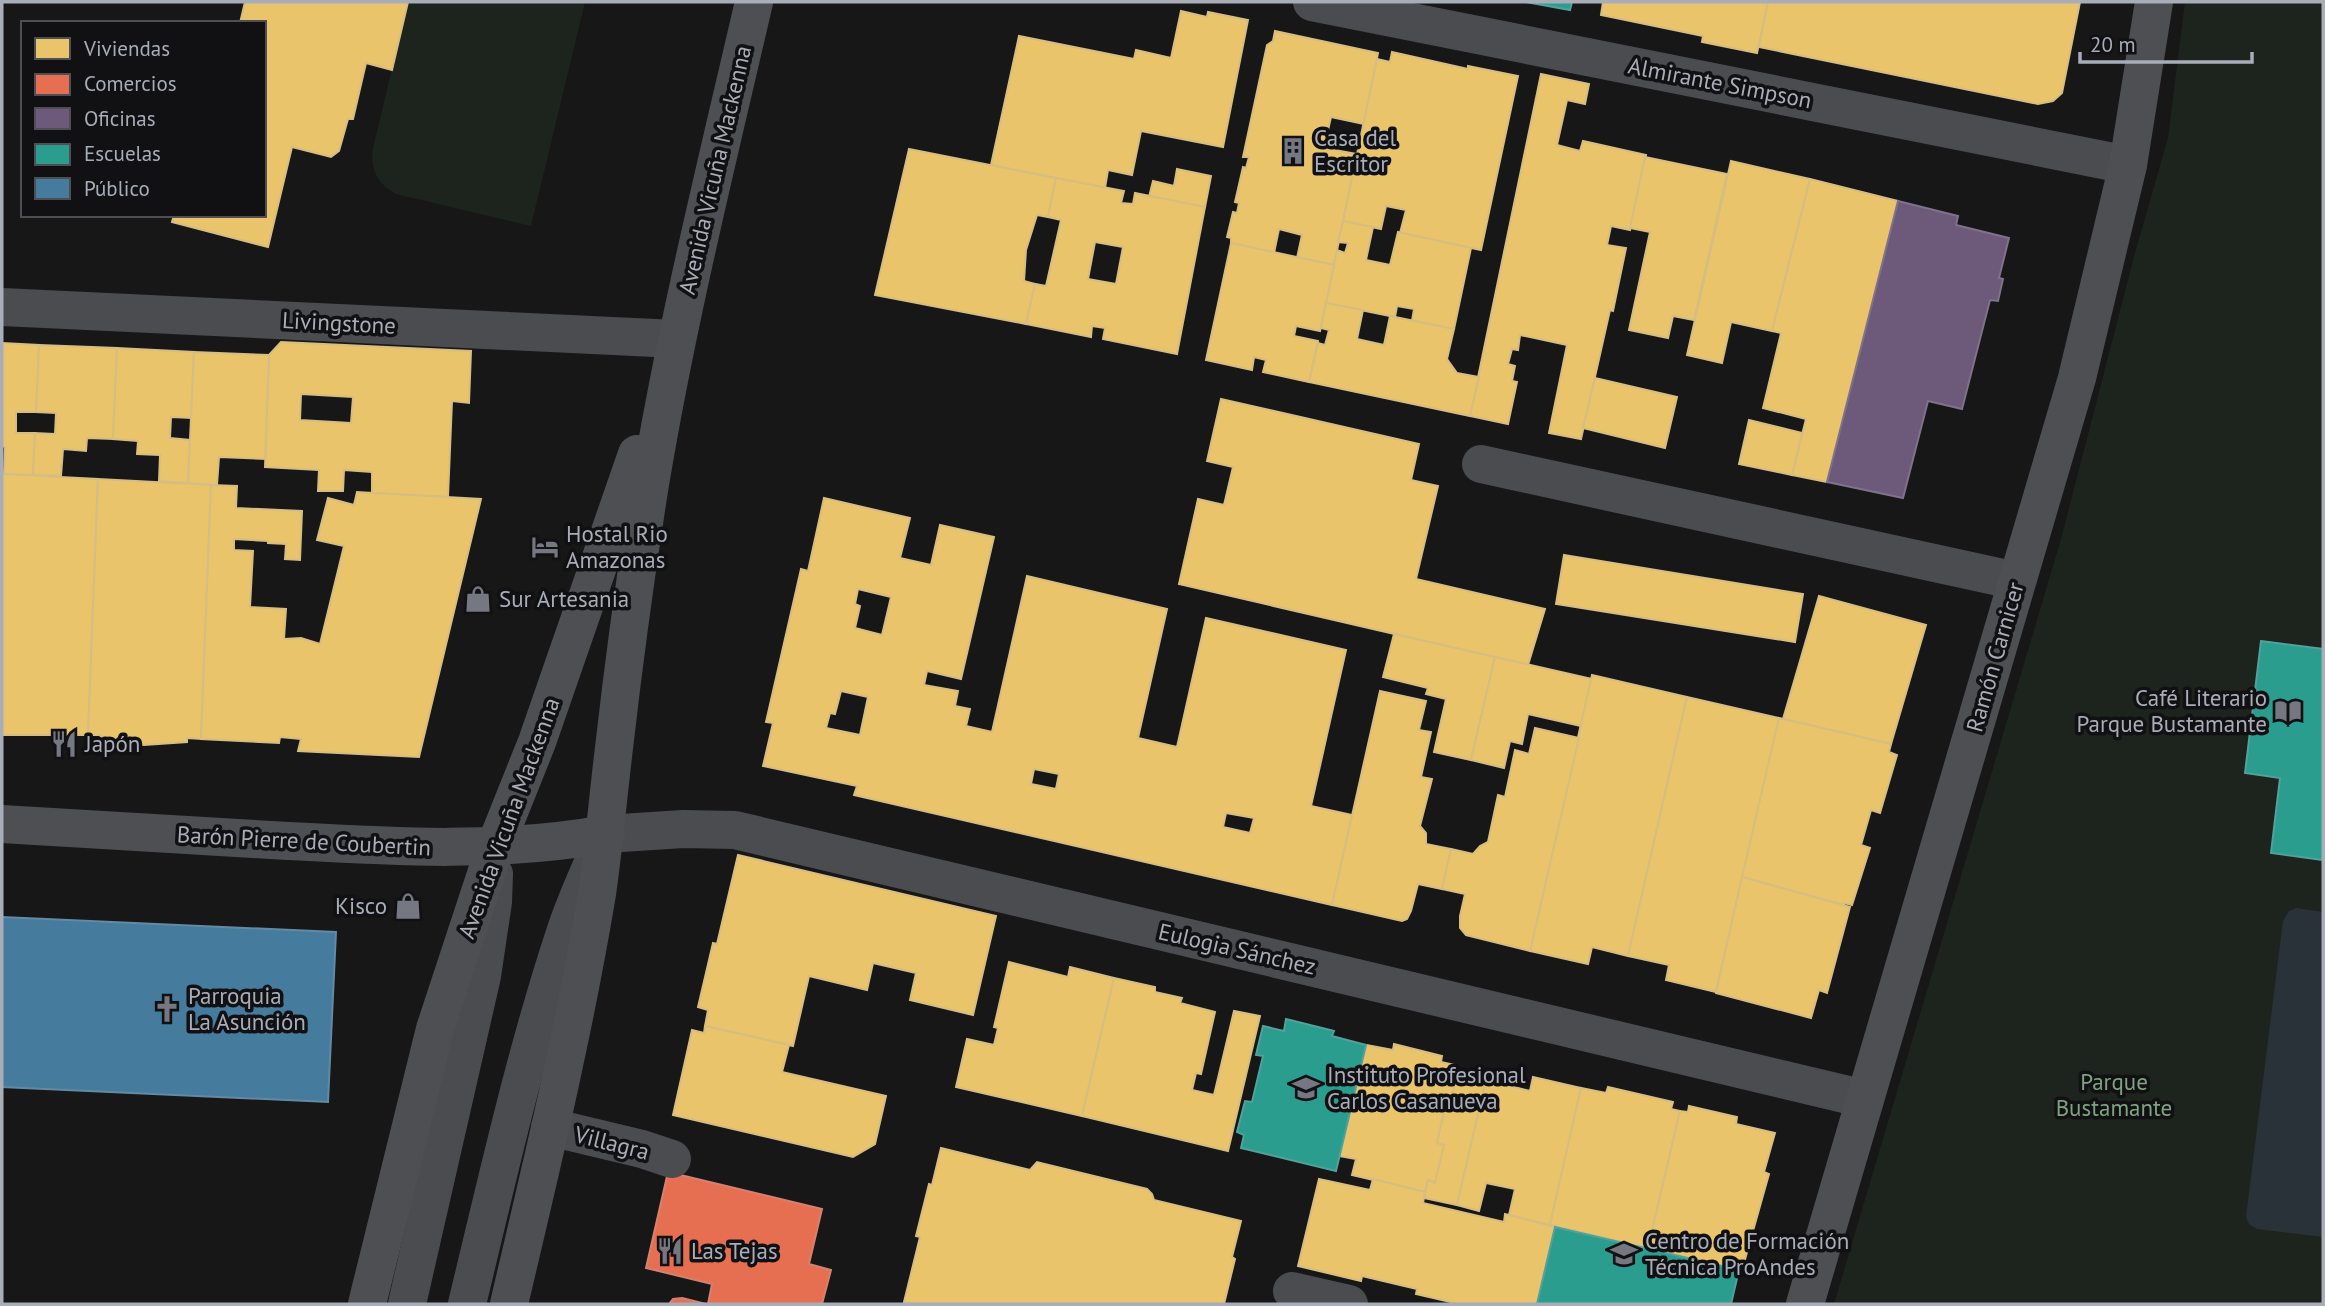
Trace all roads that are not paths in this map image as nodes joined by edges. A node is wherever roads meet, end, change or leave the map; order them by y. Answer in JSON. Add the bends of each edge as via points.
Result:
{"nodes":[{"id":1,"x":754,"y":2,"type":"edge"},
{"id":2,"x":1312,"y":2,"type":"edge"},
{"id":3,"x":2154,"y":2,"type":"edge"},
{"id":4,"x":2128,"y":165,"type":"junction"},
{"id":5,"x":2,"y":307,"type":"edge"},
{"id":6,"x":677,"y":339,"type":"junction"},
{"id":7,"x":1481,"y":464,"type":"dead end"},
{"id":8,"x":2017,"y":581,"type":"junction"},
{"id":9,"x":2,"y":824,"type":"edge"},
{"id":10,"x":606,"y":834,"type":"junction"},
{"id":11,"x":495,"y":847,"type":"junction"},
{"id":12,"x":1865,"y":1099,"type":"junction"},
{"id":13,"x":551,"y":1127,"type":"junction"},
{"id":14,"x":672,"y":1159,"type":"dead end"},
{"id":15,"x":1292,"y":1291,"type":"dead end"},
{"id":16,"x":367,"y":1304,"type":"edge"},
{"id":17,"x":407,"y":1304,"type":"edge"},
{"id":18,"x":467,"y":1304,"type":"edge"},
{"id":19,"x":509,"y":1304,"type":"edge"},
{"id":20,"x":1349,"y":1304,"type":"edge"},
{"id":21,"x":1805,"y":1304,"type":"edge"}],
"edges":[{"from":1,"to":6,"type":"main road","name":"Avenida Vicuña Mackenna"},
{"from":2,"to":4,"type":"street","name":"Almirante Simpson"},
{"from":3,"to":4,"type":"main road","name":"Ramón Carnicer"},
{"from":4,"to":8,"type":"main road","name":"Ramón Carnicer","via":[[2077,378]]},
{"from":5,"to":6,"type":"street","name":"Livingstone"},
{"from":6,"to":10,"type":"main road","name":"Avenida Vicuña Mackenna","via":[[631,615]]},
{"from":6,"to":11,"type":"main road","name":"Avenida Vicuña Mackenna","via":[[537,742]]},
{"from":7,"to":8,"type":"street"},
{"from":8,"to":12,"type":"main road","name":"Ramón Carnicer"},
{"from":9,"to":11,"type":"main road","name":"Barón Pierre de Coubertin","via":[[416,848]]},
{"from":10,"to":11,"type":"main road","name":"Barón Pierre de Coubertin"},
{"from":10,"to":12,"type":"street","name":"Eulogia Sánchez","via":[[735,830]]},
{"from":10,"to":13,"type":"main road","name":"Avenida Vicuña Mackenna"},
{"from":10,"to":18,"type":"street","via":[[565,933],[508,1134]]},
{"from":11,"to":16,"type":"main road","name":"Avenida Vicuña Mackenna","via":[[435,1029]]},
{"from":11,"to":17,"type":"street","via":[[493,902],[482,976]]},
{"from":12,"to":21,"type":"main road","name":"Ramón Carnicer"},
{"from":13,"to":14,"type":"street","name":"Villagra"},
{"from":13,"to":19,"type":"main road","name":"Avenida Vicuña Mackenna"},
{"from":15,"to":20,"type":"street"}]}
